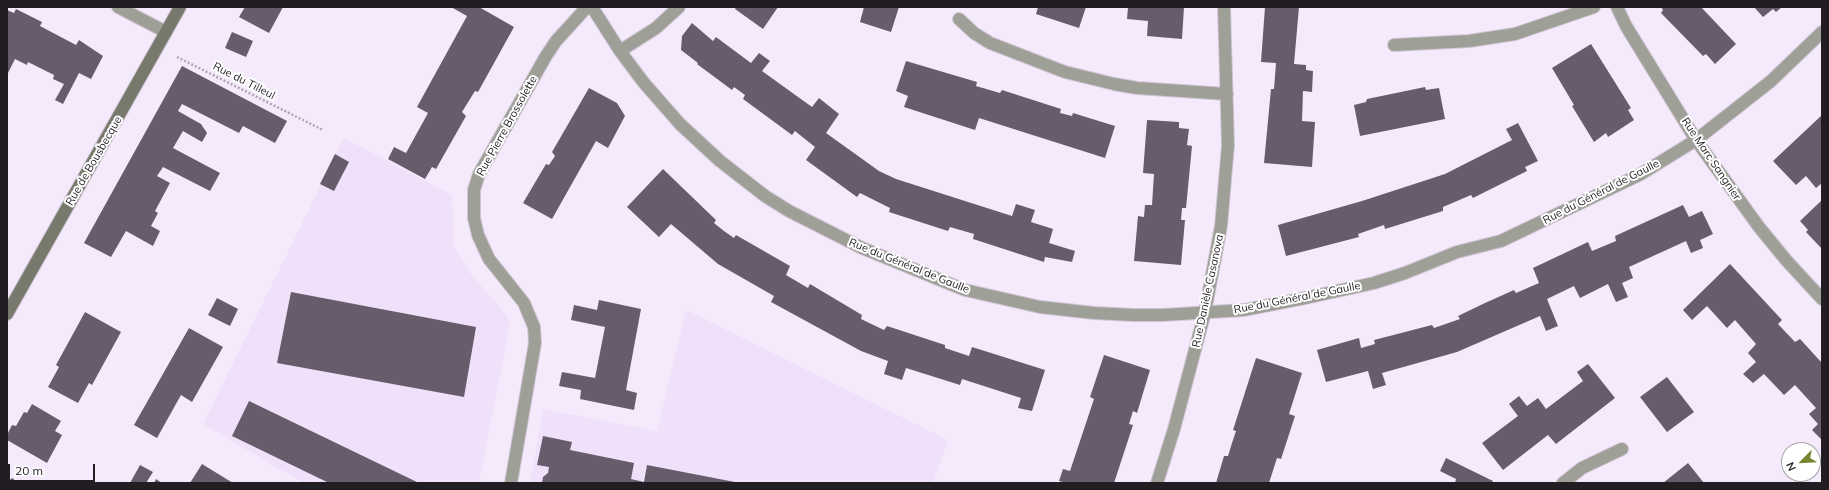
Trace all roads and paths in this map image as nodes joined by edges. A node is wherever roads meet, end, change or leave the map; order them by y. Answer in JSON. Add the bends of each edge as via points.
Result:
{"nodes":[{"id":1,"x":118,"y":7,"type":"edge"},
{"id":2,"x":180,"y":7,"type":"edge"},
{"id":3,"x":587,"y":7,"type":"edge"},
{"id":4,"x":592,"y":7,"type":"edge"},
{"id":5,"x":679,"y":7,"type":"edge"},
{"id":6,"x":1224,"y":7,"type":"edge"},
{"id":7,"x":1594,"y":7,"type":"edge"},
{"id":8,"x":1617,"y":7,"type":"edge"},
{"id":9,"x":959,"y":19,"type":"dead end"},
{"id":10,"x":166,"y":32,"type":"junction"},
{"id":11,"x":1822,"y":32,"type":"edge"},
{"id":12,"x":1394,"y":45,"type":"dead end"},
{"id":13,"x":158,"y":48,"type":"junction"},
{"id":14,"x":620,"y":51,"type":"junction"},
{"id":15,"x":1227,"y":94,"type":"junction"},
{"id":16,"x":323,"y":130,"type":"dead end"},
{"id":17,"x":1696,"y":140,"type":"junction"},
{"id":18,"x":1822,"y":299,"type":"edge"},
{"id":19,"x":1205,"y":312,"type":"junction"},
{"id":20,"x":7,"y":314,"type":"edge"},
{"id":21,"x":1622,"y":448,"type":"dead end"},
{"id":22,"x":511,"y":483,"type":"edge"},
{"id":23,"x":1157,"y":483,"type":"edge"},
{"id":24,"x":1563,"y":483,"type":"edge"}],
"edges":[{"from":1,"to":10,"type":"street"},
{"from":2,"to":10,"type":"street","name":"Rue de Bousbecque"},
{"from":3,"to":22,"type":"street","name":"Rue Pierre Brossolette","via":[[546,56],[479,174],[474,190],[474,218],[478,235],[489,259],[524,303],[534,327],[535,343]]},
{"from":4,"to":14,"type":"street","name":"Rue du Général de Gaulle"},
{"from":5,"to":14,"type":"street","via":[[656,28]]},
{"from":6,"to":15,"type":"street","name":"Rue Danièle Casanova"},
{"from":7,"to":12,"type":"street","via":[[1515,34],[1469,41]]},
{"from":8,"to":17,"type":"street","name":"Rue Marc Sangnier"},
{"from":9,"to":15,"type":"street","via":[[990,43],[1065,72],[1137,88]]},
{"from":10,"to":13,"type":"street","name":"Rue de Bousbecque"},
{"from":11,"to":17,"type":"street","name":"Rue du Général de Gaulle","via":[[1771,81]]},
{"from":13,"to":16,"type":"path","name":"Rue du Tilleul"},
{"from":13,"to":20,"type":"street","name":"Rue de Bousbecque"},
{"from":14,"to":19,"type":"street","name":"Rue du Général de Gaulle","via":[[680,124],[720,161],[789,211],[862,248],[965,290],[1040,307],[1133,315]]},
{"from":15,"to":19,"type":"street","name":"Rue Danièle Casanova","via":[[1228,145],[1224,200]]},
{"from":17,"to":18,"type":"street","name":"Rue Marc Sangnier","via":[[1759,227]]},
{"from":17,"to":19,"type":"street","name":"Rue du Général de Gaulle","via":[[1641,174],[1501,241],[1458,252],[1374,283],[1244,310]]},
{"from":19,"to":23,"type":"street","name":"Rue Danièle Casanova"},
{"from":21,"to":24,"type":"street","via":[[1582,468]]}]}
